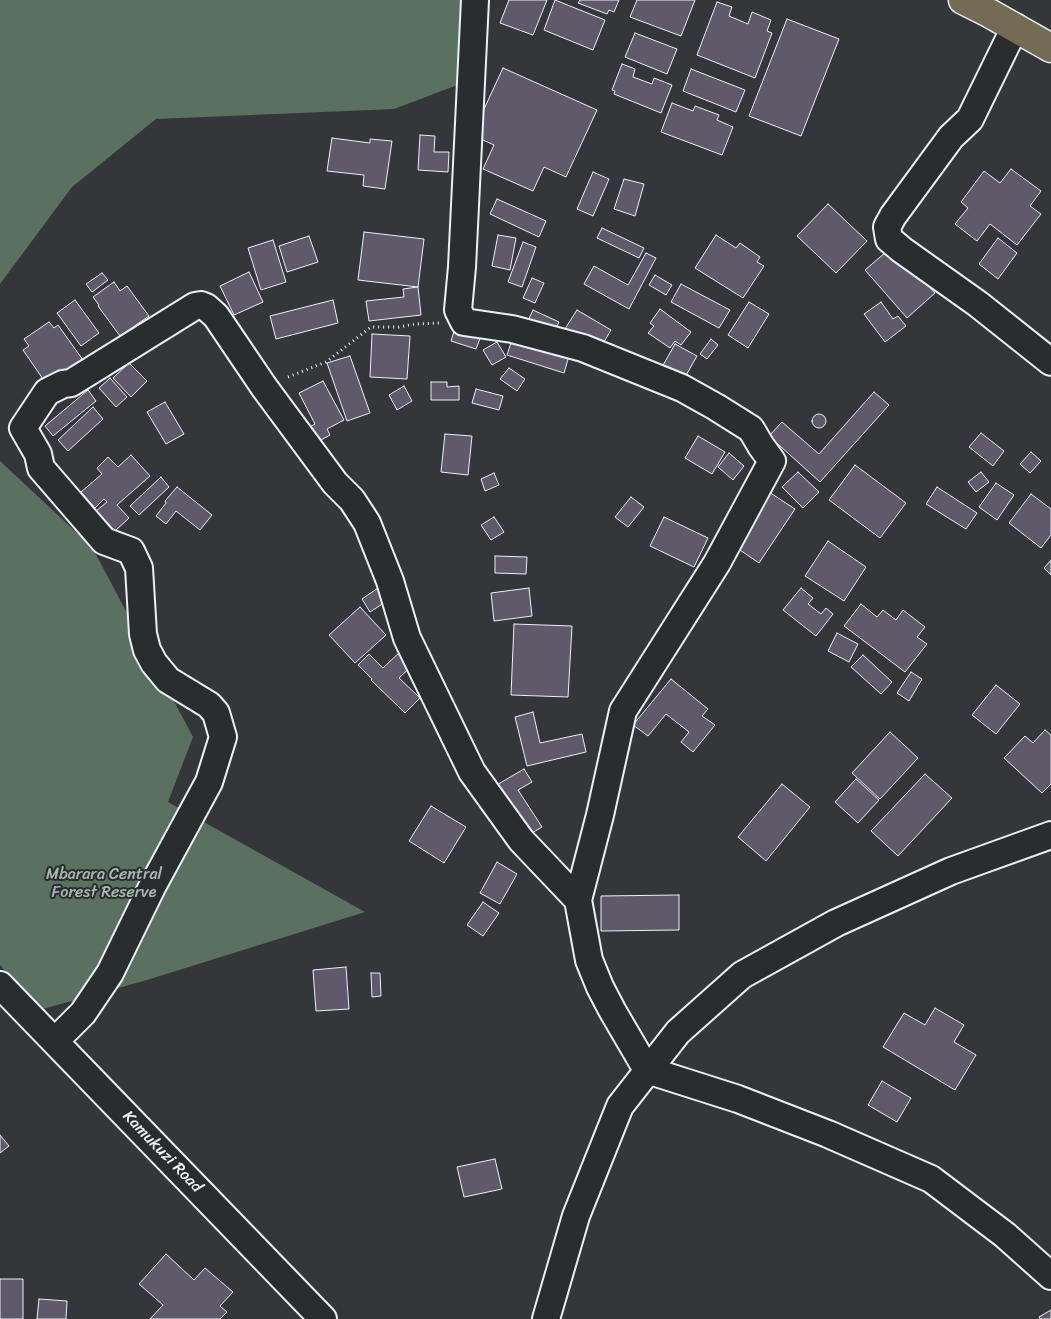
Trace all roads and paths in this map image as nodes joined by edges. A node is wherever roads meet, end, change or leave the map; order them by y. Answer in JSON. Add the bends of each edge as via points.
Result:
{"nodes":[{"id":1,"x":475,"y":0,"type":"edge"},
{"id":2,"x":963,"y":0,"type":"edge"},
{"id":3,"x":1015,"y":27,"type":"junction"},
{"id":4,"x":1051,"y":48,"type":"edge"},
{"id":5,"x":464,"y":322,"type":"junction"},
{"id":6,"x":1051,"y":362,"type":"edge"},
{"id":7,"x":264,"y":387,"type":"junction"},
{"id":8,"x":1051,"y":835,"type":"edge"},
{"id":9,"x":578,"y":900,"type":"junction"},
{"id":10,"x":0,"y":985,"type":"edge"},
{"id":11,"x":55,"y":1041,"type":"junction"},
{"id":12,"x":648,"y":1070,"type":"junction"},
{"id":13,"x":1051,"y":1276,"type":"edge"},
{"id":14,"x":323,"y":1319,"type":"edge"},
{"id":15,"x":546,"y":1319,"type":"edge"}],
"edges":[{"from":1,"to":5,"type":"street","via":[[458,310]]},
{"from":2,"to":3,"type":"main road"},
{"from":3,"to":4,"type":"main road"},
{"from":3,"to":6,"type":"street","via":[[970,119],[951,137],[887,227],[889,239],[902,250]]},
{"from":5,"to":7,"type":"path","via":[[371,326],[326,362]]},
{"from":5,"to":9,"type":"street","via":[[583,348],[682,388],[751,429],[772,461],[717,563],[623,711]]},
{"from":7,"to":9,"type":"street","via":[[334,483],[352,500],[367,522],[408,638],[472,772],[521,840]]},
{"from":7,"to":11,"type":"street","via":[[216,316],[206,307],[195,306],[71,383],[47,392],[23,428],[42,468],[104,541],[131,551],[139,568],[147,650],[168,680],[209,705],[216,713],[223,737],[209,782],[110,973],[83,1013]]},
{"from":8,"to":12,"type":"street","via":[[950,871],[836,922],[742,975],[678,1032]]},
{"from":9,"to":12,"type":"street","via":[[589,960],[600,987]]},
{"from":10,"to":11,"type":"street","name":"Kamukuzi Road"},
{"from":11,"to":14,"type":"street","name":"Kamukuzi Road"},
{"from":12,"to":13,"type":"street","via":[[738,1099],[931,1179],[1005,1235]]},
{"from":12,"to":15,"type":"street","via":[[620,1106],[576,1216]]}]}
